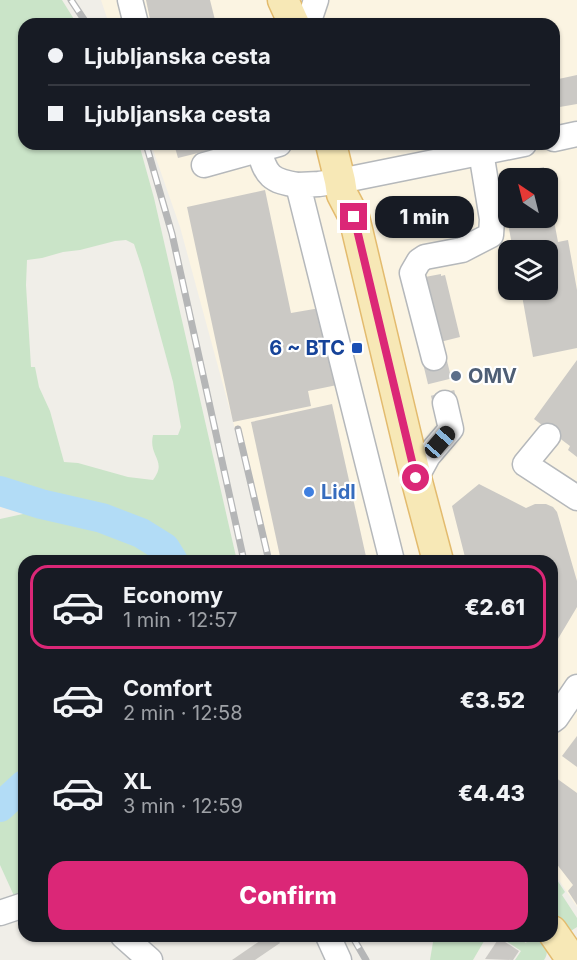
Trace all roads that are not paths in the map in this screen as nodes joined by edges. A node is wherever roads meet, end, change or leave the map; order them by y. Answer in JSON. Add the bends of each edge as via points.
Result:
{"nodes":[{"id":1,"x":130,"y":0,"type":"edge"},
{"id":2,"x":283,"y":0,"type":"edge"},
{"id":3,"x":316,"y":0,"type":"edge"},
{"id":4,"x":134,"y":18,"type":"edge"},
{"id":5,"x":291,"y":18,"type":"edge"},
{"id":6,"x":310,"y":18,"type":"edge"},
{"id":7,"x":577,"y":134,"type":"edge"},
{"id":8,"x":560,"y":138,"type":"edge"},
{"id":9,"x":258,"y":150,"type":"edge"},
{"id":10,"x":268,"y":150,"type":"edge"},
{"id":11,"x":332,"y":150,"type":"edge"},
{"id":12,"x":492,"y":150,"type":"edge"},
{"id":13,"x":481,"y":152,"type":"junction"},
{"id":14,"x":204,"y":165,"type":"dead end"},
{"id":15,"x":340,"y":181,"type":"junction"},
{"id":16,"x":298,"y":185,"type":"junction"},
{"id":17,"x":434,"y":357,"type":"tunnel mouth"},
{"id":18,"x":444,"y":403,"type":"tunnel mouth"},
{"id":19,"x":548,"y":436,"type":"dead end"},
{"id":20,"x":416,"y":478,"type":"junction"},
{"id":21,"x":577,"y":498,"type":"edge"},
{"id":22,"x":390,"y":555,"type":"edge"},
{"id":23,"x":436,"y":555,"type":"edge"},
{"id":24,"x":577,"y":687,"type":"edge"},
{"id":25,"x":558,"y":715,"type":"edge"},
{"id":26,"x":18,"y":907,"type":"edge"},
{"id":27,"x":0,"y":913,"type":"edge"},
{"id":28,"x":558,"y":940,"type":"edge"},
{"id":29,"x":130,"y":942,"type":"edge"},
{"id":30,"x":331,"y":942,"type":"edge"},
{"id":31,"x":150,"y":960,"type":"edge"},
{"id":32,"x":339,"y":960,"type":"edge"},
{"id":33,"x":572,"y":960,"type":"edge"}],
"edges":[{"from":1,"to":4,"type":"street"},
{"from":2,"to":5,"type":"main road"},
{"from":3,"to":6,"type":"street"},
{"from":7,"to":8,"type":"street"},
{"from":9,"to":14,"type":"street"},
{"from":10,"to":16,"type":"street","via":[[264,168],[271,177]]},
{"from":11,"to":15,"type":"main road"},
{"from":12,"to":13,"type":"street"},
{"from":13,"to":15,"type":"street"},
{"from":13,"to":17,"type":"street","via":[[491,235],[462,250],[425,257],[412,273]]},
{"from":15,"to":16,"type":"street"},
{"from":15,"to":20,"type":"main road","via":[[354,217]]},
{"from":16,"to":22,"type":"street"},
{"from":18,"to":20,"type":"street","via":[[451,429],[428,456]]},
{"from":19,"to":21,"type":"street","via":[[525,464]]},
{"from":20,"to":23,"type":"main road"},
{"from":24,"to":25,"type":"street"},
{"from":26,"to":27,"type":"street"},
{"from":28,"to":33,"type":"main road"},
{"from":29,"to":31,"type":"street"},
{"from":30,"to":32,"type":"street"}]}
